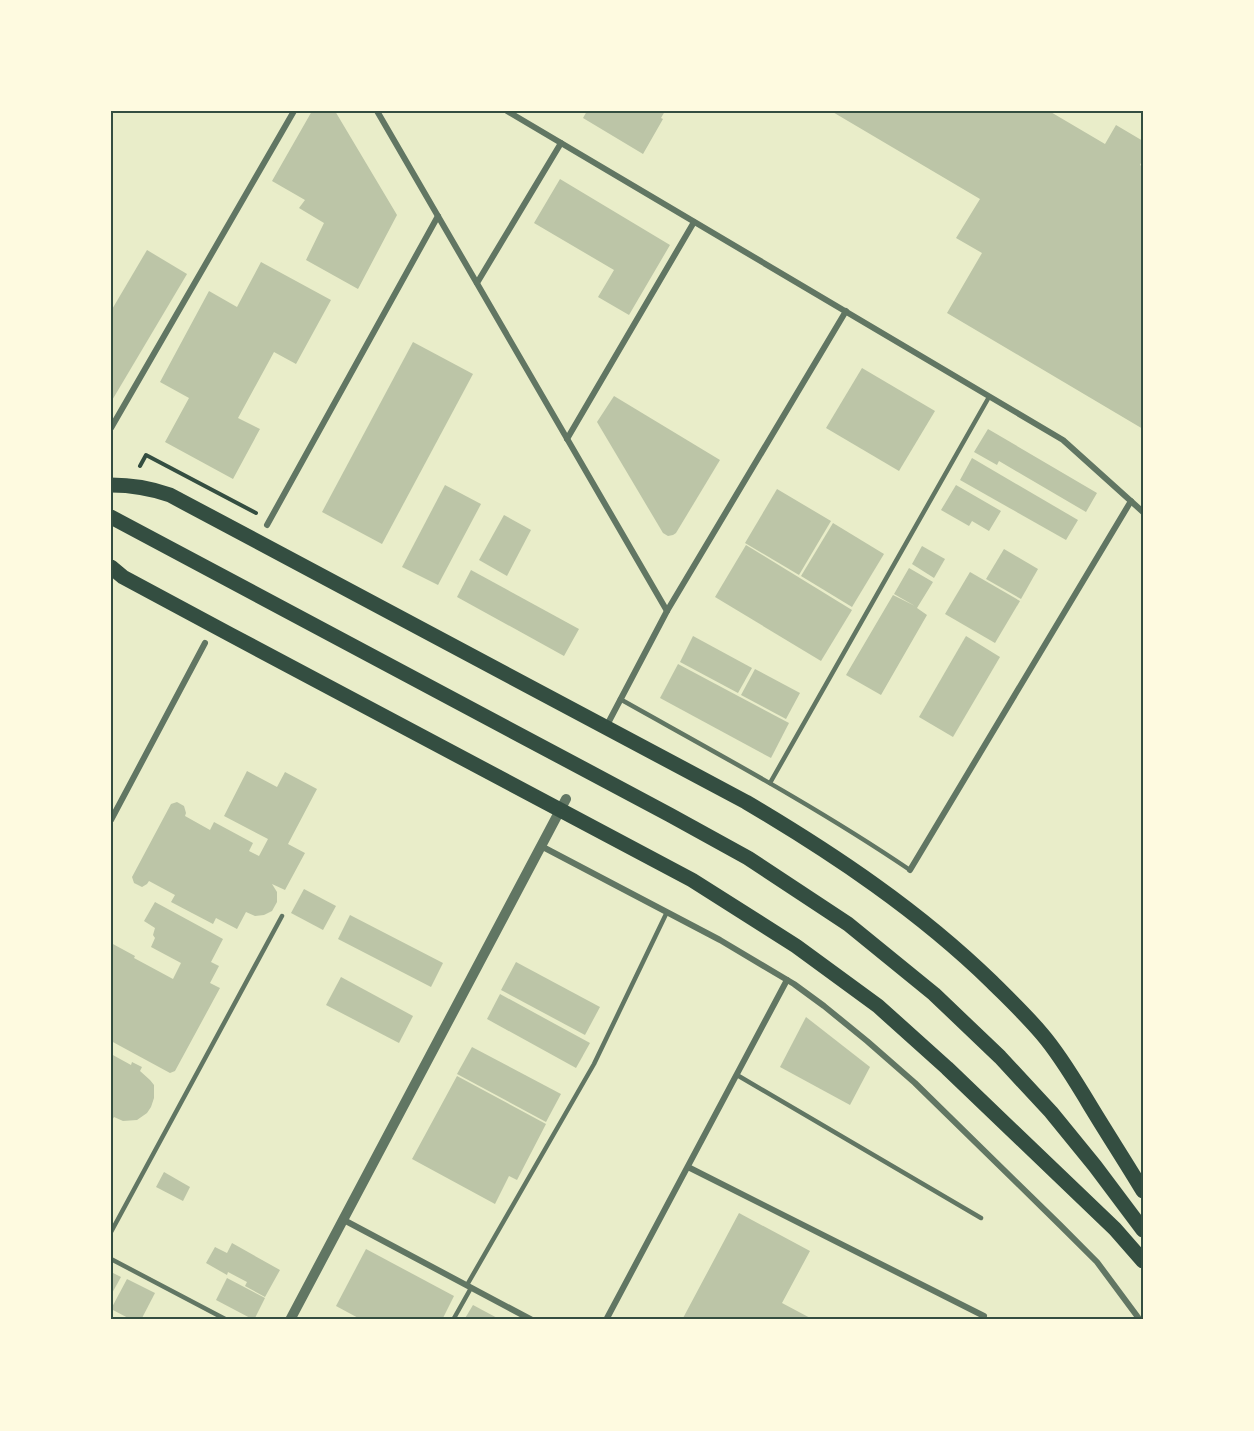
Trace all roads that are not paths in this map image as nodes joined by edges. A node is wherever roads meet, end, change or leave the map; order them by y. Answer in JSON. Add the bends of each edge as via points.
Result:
{"nodes":[{"id":1,"x":294,"y":111,"type":"edge"},
{"id":2,"x":377,"y":111,"type":"edge"},
{"id":3,"x":507,"y":111,"type":"edge"},
{"id":4,"x":561,"y":143,"type":"junction"},
{"id":5,"x":438,"y":216,"type":"junction"},
{"id":6,"x":694,"y":222,"type":"junction"},
{"id":7,"x":477,"y":283,"type":"junction"},
{"id":8,"x":846,"y":311,"type":"junction"},
{"id":9,"x":989,"y":397,"type":"junction"},
{"id":10,"x":111,"y":428,"type":"edge"},
{"id":11,"x":567,"y":439,"type":"junction"},
{"id":12,"x":111,"y":485,"type":"edge"},
{"id":13,"x":1131,"y":501,"type":"junction"},
{"id":14,"x":1143,"y":512,"type":"edge"},
{"id":15,"x":111,"y":518,"type":"edge"},
{"id":16,"x":269,"y":523,"type":"road end"},
{"id":17,"x":111,"y":567,"type":"edge"},
{"id":18,"x":667,"y":611,"type":"junction"},
{"id":19,"x":205,"y":644,"type":"dead end"},
{"id":20,"x":620,"y":699,"type":"junction"},
{"id":21,"x":603,"y":732,"type":"junction"},
{"id":22,"x":770,"y":783,"type":"junction"},
{"id":23,"x":563,"y":805,"type":"junction"},
{"id":24,"x":111,"y":820,"type":"edge"},
{"id":25,"x":541,"y":846,"type":"junction"},
{"id":26,"x":910,"y":870,"type":"joint"},
{"id":27,"x":667,"y":912,"type":"junction"},
{"id":28,"x":282,"y":916,"type":"dead end"},
{"id":29,"x":787,"y":980,"type":"junction"},
{"id":30,"x":737,"y":1075,"type":"junction"},
{"id":31,"x":688,"y":1167,"type":"junction"},
{"id":32,"x":1143,"y":1191,"type":"edge"},
{"id":33,"x":981,"y":1218,"type":"dead end"},
{"id":34,"x":342,"y":1219,"type":"junction"},
{"id":35,"x":1143,"y":1230,"type":"edge"},
{"id":36,"x":111,"y":1232,"type":"edge"},
{"id":37,"x":111,"y":1258,"type":"edge"},
{"id":38,"x":1143,"y":1261,"type":"edge"},
{"id":39,"x":469,"y":1287,"type":"junction"},
{"id":40,"x":983,"y":1318,"type":"edge"},
{"id":41,"x":227,"y":1320,"type":"edge"},
{"id":42,"x":290,"y":1320,"type":"edge"},
{"id":43,"x":453,"y":1320,"type":"edge"},
{"id":44,"x":532,"y":1320,"type":"edge"},
{"id":45,"x":606,"y":1320,"type":"edge"},
{"id":46,"x":1140,"y":1320,"type":"edge"}],
"edges":[{"from":1,"to":10,"type":"street"},
{"from":2,"to":5,"type":"street"},
{"from":3,"to":4,"type":"street"},
{"from":4,"to":6,"type":"street"},
{"from":4,"to":7,"type":"street"},
{"from":5,"to":7,"type":"street"},
{"from":5,"to":16,"type":"street"},
{"from":6,"to":8,"type":"street"},
{"from":6,"to":11,"type":"street"},
{"from":7,"to":11,"type":"street"},
{"from":8,"to":9,"type":"street"},
{"from":8,"to":18,"type":"street"},
{"from":9,"to":13,"type":"street","via":[[1063,440]]},
{"from":9,"to":22,"type":"lane"},
{"from":11,"to":18,"type":"street"},
{"from":12,"to":21,"type":"main road","via":[[135,485],[170,495]]},
{"from":13,"to":14,"type":"street"},
{"from":13,"to":26,"type":"street"},
{"from":15,"to":35,"type":"main road","via":[[690,825],[848,924],[934,994],[1000,1057],[1059,1121]]},
{"from":17,"to":23,"type":"main road","via":[[231,635]]},
{"from":18,"to":20,"type":"street"},
{"from":19,"to":24,"type":"street"},
{"from":20,"to":21,"type":"street"},
{"from":20,"to":22,"type":"lane"},
{"from":21,"to":32,"type":"main road","via":[[746,802],[798,833],[925,923],[972,963],[1043,1035]]},
{"from":22,"to":26,"type":"lane"},
{"from":23,"to":25,"type":"street"},
{"from":23,"to":38,"type":"main road","via":[[796,946],[878,1006],[980,1099]]},
{"from":25,"to":27,"type":"street"},
{"from":25,"to":34,"type":"street"},
{"from":27,"to":29,"type":"street"},
{"from":27,"to":39,"type":"lane","via":[[594,1064]]},
{"from":28,"to":36,"type":"lane"},
{"from":29,"to":30,"type":"street"},
{"from":29,"to":46,"type":"street","via":[[915,1083],[1097,1262]]},
{"from":30,"to":31,"type":"street"},
{"from":30,"to":33,"type":"lane"},
{"from":31,"to":40,"type":"street"},
{"from":31,"to":45,"type":"street"},
{"from":34,"to":39,"type":"street"},
{"from":34,"to":42,"type":"street"},
{"from":37,"to":41,"type":"lane"},
{"from":39,"to":43,"type":"lane"},
{"from":39,"to":44,"type":"street"}]}
